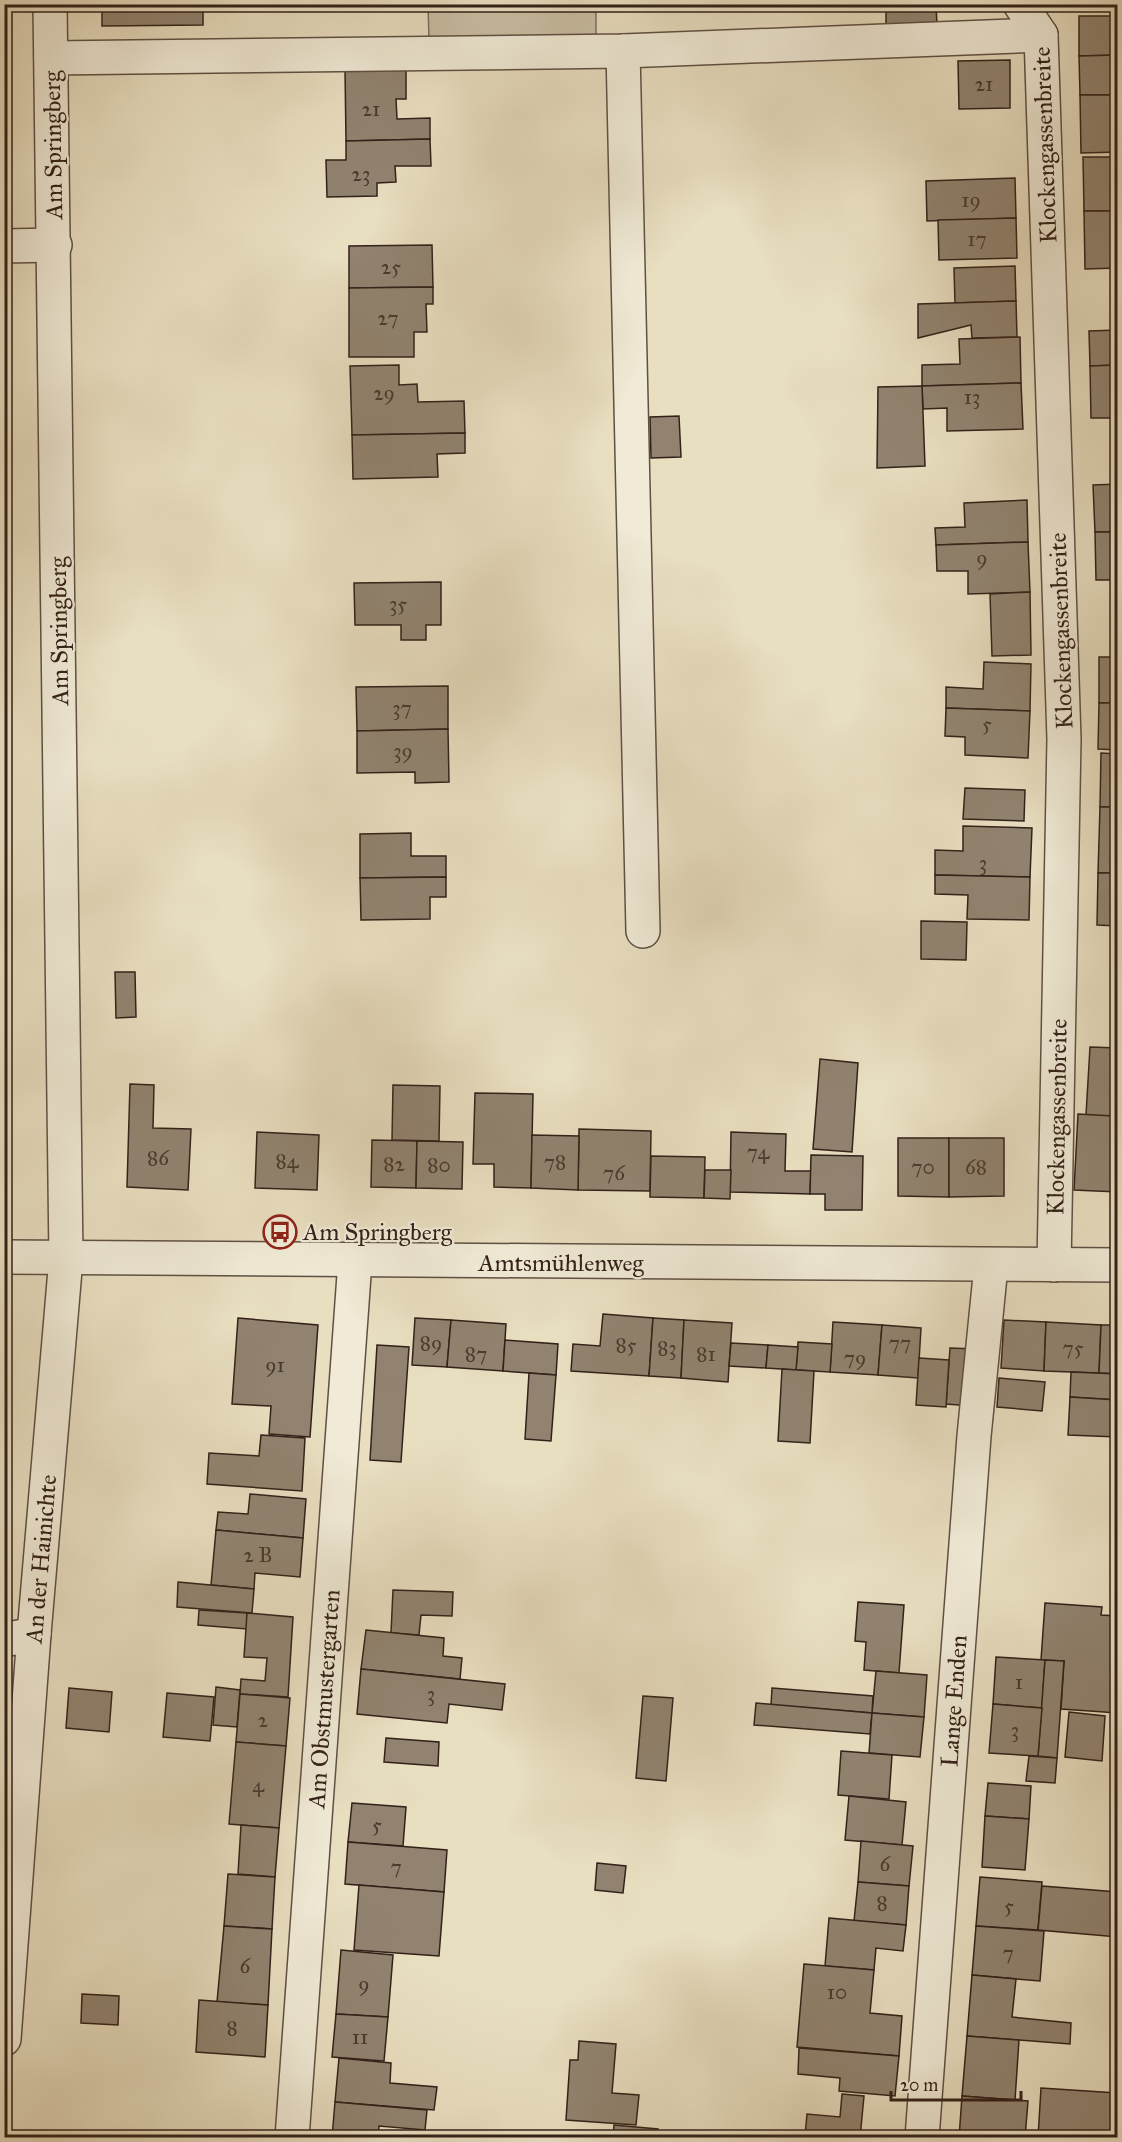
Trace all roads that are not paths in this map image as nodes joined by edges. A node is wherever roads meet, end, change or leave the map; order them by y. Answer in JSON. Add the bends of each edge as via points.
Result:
{"nodes":[{"id":1,"x":50,"y":4,"type":"edge"},
{"id":2,"x":1020,"y":4,"type":"edge"},
{"id":3,"x":1041,"y":35,"type":"junction"},
{"id":4,"x":623,"y":51,"type":"junction"},
{"id":5,"x":51,"y":58,"type":"junction"},
{"id":6,"x":55,"y":245,"type":"junction"},
{"id":7,"x":4,"y":246,"type":"edge"},
{"id":8,"x":643,"y":931,"type":"dead end"},
{"id":9,"x":4,"y":1257,"type":"edge"},
{"id":10,"x":66,"y":1258,"type":"junction"},
{"id":11,"x":355,"y":1261,"type":"junction"},
{"id":12,"x":1054,"y":1265,"type":"junction"},
{"id":13,"x":1118,"y":1265,"type":"edge"},
{"id":14,"x":991,"y":1266,"type":"junction"},
{"id":15,"x":19,"y":1637,"type":"edge"},
{"id":16,"x":4,"y":2039,"type":"edge"},
{"id":17,"x":292,"y":2138,"type":"edge"},
{"id":18,"x":922,"y":2138,"type":"edge"}],
"edges":[{"from":1,"to":5,"type":"street","name":"Am Springberg"},
{"from":2,"to":3,"type":"street","name":"Klockengassenbreite"},
{"from":3,"to":4,"type":"street"},
{"from":3,"to":12,"type":"street","name":"Klockengassenbreite","via":[[1065,739]]},
{"from":4,"to":5,"type":"street"},
{"from":4,"to":8,"type":"street"},
{"from":5,"to":6,"type":"street","name":"Am Springberg"},
{"from":6,"to":7,"type":"street"},
{"from":6,"to":10,"type":"street","name":"Am Springberg"},
{"from":9,"to":10,"type":"street","name":"Amtsmühlenweg"},
{"from":10,"to":11,"type":"street","name":"Amtsmühlenweg"},
{"from":10,"to":15,"type":"street","name":"An der Hainichte"},
{"from":11,"to":14,"type":"street","name":"Amtsmühlenweg"},
{"from":11,"to":17,"type":"street","name":"Am Obstmustergarten"},
{"from":12,"to":13,"type":"street","name":"Amtsmühlenweg"},
{"from":12,"to":14,"type":"street","name":"Amtsmühlenweg"},
{"from":14,"to":18,"type":"street","name":"Lange Enden","via":[[974,1436]]},
{"from":15,"to":16,"type":"street","name":"An der Hainichte"}]}
